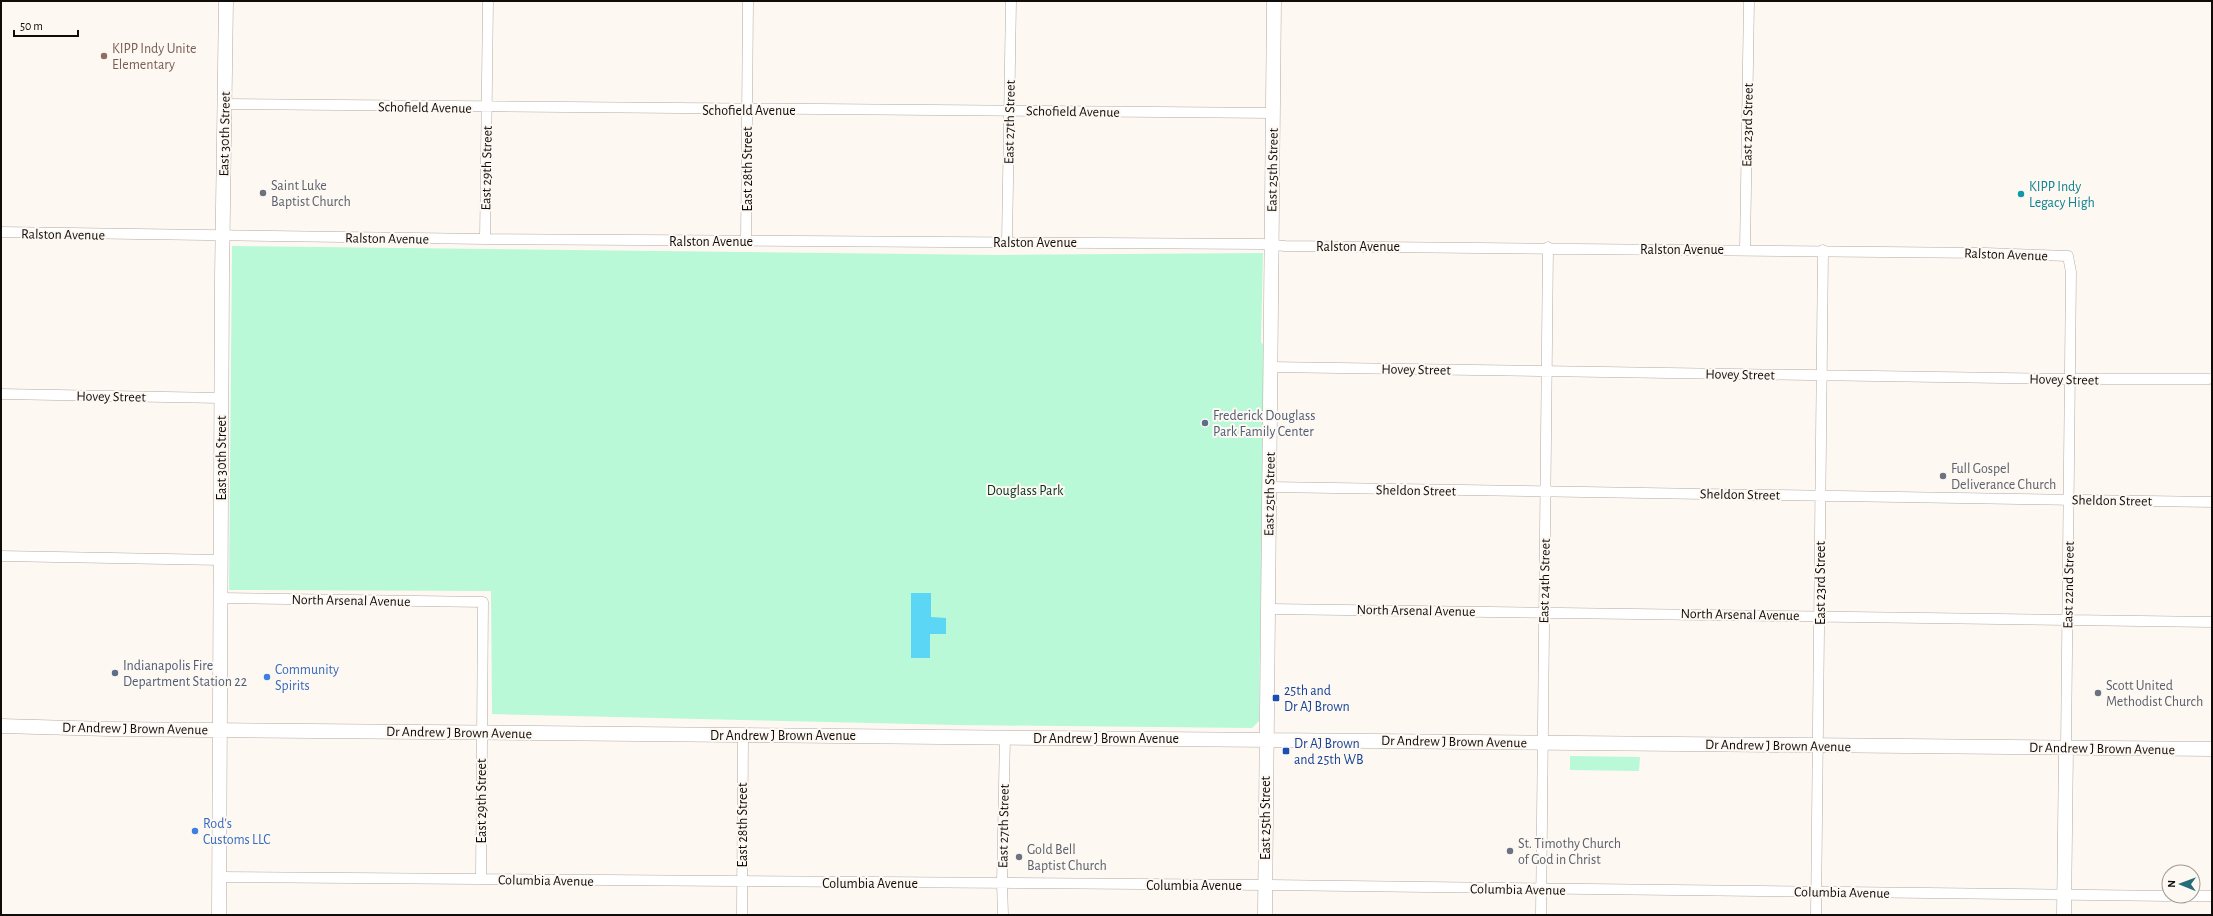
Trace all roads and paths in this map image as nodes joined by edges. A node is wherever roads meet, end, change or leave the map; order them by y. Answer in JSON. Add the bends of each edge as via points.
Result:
{"nodes":[{"id":1,"x":226,"y":1,"type":"edge"},
{"id":2,"x":488,"y":1,"type":"edge"},
{"id":3,"x":748,"y":1,"type":"edge"},
{"id":4,"x":1011,"y":1,"type":"edge"},
{"id":5,"x":1274,"y":1,"type":"edge"},
{"id":6,"x":1749,"y":1,"type":"edge"},
{"id":7,"x":225,"y":104,"type":"junction"},
{"id":8,"x":486,"y":107,"type":"junction"},
{"id":9,"x":747,"y":110,"type":"junction"},
{"id":10,"x":1009,"y":111,"type":"junction"},
{"id":11,"x":1273,"y":113,"type":"junction"},
{"id":12,"x":1,"y":232,"type":"edge"},
{"id":13,"x":222,"y":236,"type":"junction"},
{"id":14,"x":485,"y":239,"type":"junction"},
{"id":15,"x":746,"y":241,"type":"junction"},
{"id":16,"x":1007,"y":242,"type":"junction"},
{"id":17,"x":1271,"y":245,"type":"junction"},
{"id":18,"x":1548,"y":247,"type":"junction"},
{"id":19,"x":1745,"y":249,"type":"junction"},
{"id":20,"x":1823,"y":250,"type":"junction"},
{"id":21,"x":2068,"y":256,"type":"joint"},
{"id":22,"x":1270,"y":367,"type":"junction"},
{"id":23,"x":1546,"y":372,"type":"junction"},
{"id":24,"x":1822,"y":374,"type":"junction"},
{"id":25,"x":2070,"y":379,"type":"junction"},
{"id":26,"x":2209,"y":379,"type":"dead end"},
{"id":27,"x":1,"y":394,"type":"edge"},
{"id":28,"x":221,"y":398,"type":"junction"},
{"id":29,"x":1268,"y":487,"type":"junction"},
{"id":30,"x":1545,"y":492,"type":"junction"},
{"id":31,"x":1820,"y":495,"type":"junction"},
{"id":32,"x":2069,"y":499,"type":"junction"},
{"id":33,"x":2212,"y":502,"type":"edge"},
{"id":34,"x":1,"y":556,"type":"edge"},
{"id":35,"x":221,"y":560,"type":"junction"},
{"id":36,"x":220,"y":598,"type":"junction"},
{"id":37,"x":483,"y":602,"type":"joint"},
{"id":38,"x":1268,"y":608,"type":"junction"},
{"id":39,"x":1544,"y":612,"type":"junction"},
{"id":40,"x":1820,"y":615,"type":"junction"},
{"id":41,"x":2068,"y":620,"type":"junction"},
{"id":42,"x":2212,"y":622,"type":"edge"},
{"id":43,"x":1,"y":726,"type":"edge"},
{"id":44,"x":219,"y":730,"type":"junction"},
{"id":45,"x":481,"y":732,"type":"junction"},
{"id":46,"x":743,"y":735,"type":"junction"},
{"id":47,"x":1005,"y":737,"type":"junction"},
{"id":48,"x":1266,"y":739,"type":"junction"},
{"id":49,"x":1543,"y":742,"type":"junction"},
{"id":50,"x":1818,"y":745,"type":"junction"},
{"id":51,"x":2066,"y":748,"type":"junction"},
{"id":52,"x":2212,"y":749,"type":"edge"},
{"id":53,"x":219,"y":877,"type":"junction"},
{"id":54,"x":481,"y":879,"type":"junction"},
{"id":55,"x":742,"y":882,"type":"junction"},
{"id":56,"x":1002,"y":883,"type":"junction"},
{"id":57,"x":1265,"y":886,"type":"junction"},
{"id":58,"x":1541,"y":889,"type":"junction"},
{"id":59,"x":1816,"y":892,"type":"junction"},
{"id":60,"x":2065,"y":895,"type":"junction"},
{"id":61,"x":2161,"y":896,"type":"edge"},
{"id":62,"x":2201,"y":896,"type":"edge"},
{"id":63,"x":2212,"y":896,"type":"edge"},
{"id":64,"x":219,"y":915,"type":"edge"},
{"id":65,"x":742,"y":915,"type":"edge"},
{"id":66,"x":1003,"y":915,"type":"edge"},
{"id":67,"x":1265,"y":915,"type":"edge"},
{"id":68,"x":1541,"y":915,"type":"edge"},
{"id":69,"x":1816,"y":915,"type":"edge"},
{"id":70,"x":2064,"y":915,"type":"edge"}],
"edges":[{"from":1,"to":7,"type":"main road","name":"East 30th Street"},
{"from":2,"to":8,"type":"street","name":"East 29th Street"},
{"from":3,"to":9,"type":"street","name":"East 28th Street"},
{"from":4,"to":10,"type":"street","name":"East 27th Street"},
{"from":5,"to":11,"type":"main road","name":"East 25th Street"},
{"from":6,"to":19,"type":"street","name":"East 23rd Street"},
{"from":7,"to":8,"type":"street","name":"Schofield Avenue"},
{"from":7,"to":13,"type":"main road","name":"East 30th Street"},
{"from":8,"to":9,"type":"street","name":"Schofield Avenue"},
{"from":8,"to":14,"type":"street","name":"East 29th Street"},
{"from":9,"to":10,"type":"street","name":"Schofield Avenue"},
{"from":9,"to":15,"type":"street","name":"East 28th Street"},
{"from":10,"to":11,"type":"street","name":"Schofield Avenue"},
{"from":10,"to":16,"type":"street","name":"East 27th Street"},
{"from":11,"to":17,"type":"main road","name":"East 25th Street"},
{"from":12,"to":13,"type":"street","name":"Ralston Avenue"},
{"from":13,"to":14,"type":"street","name":"Ralston Avenue"},
{"from":13,"to":28,"type":"main road","name":"East 30th Street"},
{"from":14,"to":15,"type":"street","name":"Ralston Avenue"},
{"from":15,"to":16,"type":"street","name":"Ralston Avenue"},
{"from":16,"to":17,"type":"street","name":"Ralston Avenue"},
{"from":17,"to":18,"type":"street","name":"Ralston Avenue"},
{"from":17,"to":22,"type":"main road","name":"East 25th Street"},
{"from":18,"to":19,"type":"street","name":"Ralston Avenue"},
{"from":18,"to":23,"type":"street","name":"East 24th Street"},
{"from":19,"to":20,"type":"street","name":"Ralston Avenue"},
{"from":20,"to":21,"type":"street","name":"Ralston Avenue"},
{"from":20,"to":24,"type":"street","name":"East 23rd Street"},
{"from":21,"to":25,"type":"street","name":"East 22nd Street","via":[[2071,272]]},
{"from":22,"to":23,"type":"street","name":"Hovey Street"},
{"from":22,"to":29,"type":"main road","name":"East 25th Street"},
{"from":23,"to":24,"type":"street","name":"Hovey Street"},
{"from":23,"to":30,"type":"street","name":"East 24th Street"},
{"from":24,"to":25,"type":"street","name":"Hovey Street"},
{"from":24,"to":31,"type":"street","name":"East 23rd Street"},
{"from":25,"to":26,"type":"street","name":"Hovey Street"},
{"from":25,"to":32,"type":"street","name":"East 22nd Street"},
{"from":27,"to":28,"type":"street","name":"Hovey Street"},
{"from":28,"to":35,"type":"main road","name":"East 30th Street"},
{"from":29,"to":30,"type":"street","name":"Sheldon Street"},
{"from":29,"to":38,"type":"main road","name":"East 25th Street"},
{"from":30,"to":31,"type":"street","name":"Sheldon Street"},
{"from":30,"to":39,"type":"street","name":"East 24th Street"},
{"from":31,"to":32,"type":"street","name":"Sheldon Street"},
{"from":31,"to":40,"type":"street","name":"East 23rd Street"},
{"from":32,"to":33,"type":"street","name":"Sheldon Street"},
{"from":32,"to":41,"type":"street","name":"East 22nd Street"},
{"from":34,"to":35,"type":"street"},
{"from":35,"to":36,"type":"main road","name":"East 30th Street"},
{"from":36,"to":37,"type":"street","name":"North Arsenal Avenue"},
{"from":36,"to":44,"type":"main road","name":"East 30th Street"},
{"from":37,"to":45,"type":"street","name":"East 29th Street"},
{"from":38,"to":39,"type":"street","name":"North Arsenal Avenue"},
{"from":38,"to":48,"type":"main road","name":"East 25th Street"},
{"from":39,"to":40,"type":"street","name":"North Arsenal Avenue"},
{"from":39,"to":49,"type":"street","name":"East 24th Street"},
{"from":40,"to":41,"type":"street","name":"North Arsenal Avenue"},
{"from":40,"to":50,"type":"street","name":"East 23rd Street"},
{"from":41,"to":42,"type":"street","name":"North Arsenal Avenue"},
{"from":41,"to":51,"type":"street","name":"East 22nd Street"},
{"from":43,"to":44,"type":"main road","name":"Dr Andrew J Brown Avenue"},
{"from":44,"to":45,"type":"main road","name":"Dr Andrew J Brown Avenue"},
{"from":44,"to":53,"type":"main road","name":"East 30th Street"},
{"from":45,"to":46,"type":"main road","name":"Dr Andrew J Brown Avenue"},
{"from":45,"to":54,"type":"street","name":"East 29th Street"},
{"from":46,"to":47,"type":"main road","name":"Dr Andrew J Brown Avenue"},
{"from":46,"to":55,"type":"street","name":"East 28th Street"},
{"from":47,"to":48,"type":"main road","name":"Dr Andrew J Brown Avenue"},
{"from":47,"to":56,"type":"street","name":"East 27th Street"},
{"from":48,"to":49,"type":"main road","name":"Dr Andrew J Brown Avenue"},
{"from":48,"to":57,"type":"main road","name":"East 25th Street"},
{"from":49,"to":50,"type":"main road","name":"Dr Andrew J Brown Avenue"},
{"from":49,"to":58,"type":"street","name":"East 24th Street"},
{"from":50,"to":51,"type":"main road","name":"Dr Andrew J Brown Avenue"},
{"from":50,"to":59,"type":"street","name":"East 23rd Street"},
{"from":51,"to":52,"type":"main road","name":"Dr Andrew J Brown Avenue"},
{"from":51,"to":60,"type":"main road","name":"East 22nd Street"},
{"from":53,"to":54,"type":"street","name":"Columbia Avenue"},
{"from":53,"to":64,"type":"main road","name":"East 30th Street"},
{"from":54,"to":55,"type":"street","name":"Columbia Avenue"},
{"from":55,"to":56,"type":"street","name":"Columbia Avenue"},
{"from":55,"to":65,"type":"street","name":"East 28th Street"},
{"from":56,"to":57,"type":"street","name":"Columbia Avenue"},
{"from":56,"to":66,"type":"street","name":"East 27th Street"},
{"from":57,"to":58,"type":"street","name":"Columbia Avenue"},
{"from":57,"to":67,"type":"main road","name":"East 25th Street"},
{"from":58,"to":59,"type":"street","name":"Columbia Avenue"},
{"from":58,"to":68,"type":"street","name":"East 24th Street"},
{"from":59,"to":60,"type":"street","name":"Columbia Avenue"},
{"from":59,"to":69,"type":"street","name":"East 23rd Street"},
{"from":60,"to":61,"type":"street","name":"Columbia Avenue"},
{"from":60,"to":70,"type":"main road","name":"East 22nd Street"},
{"from":62,"to":63,"type":"street"}]}
